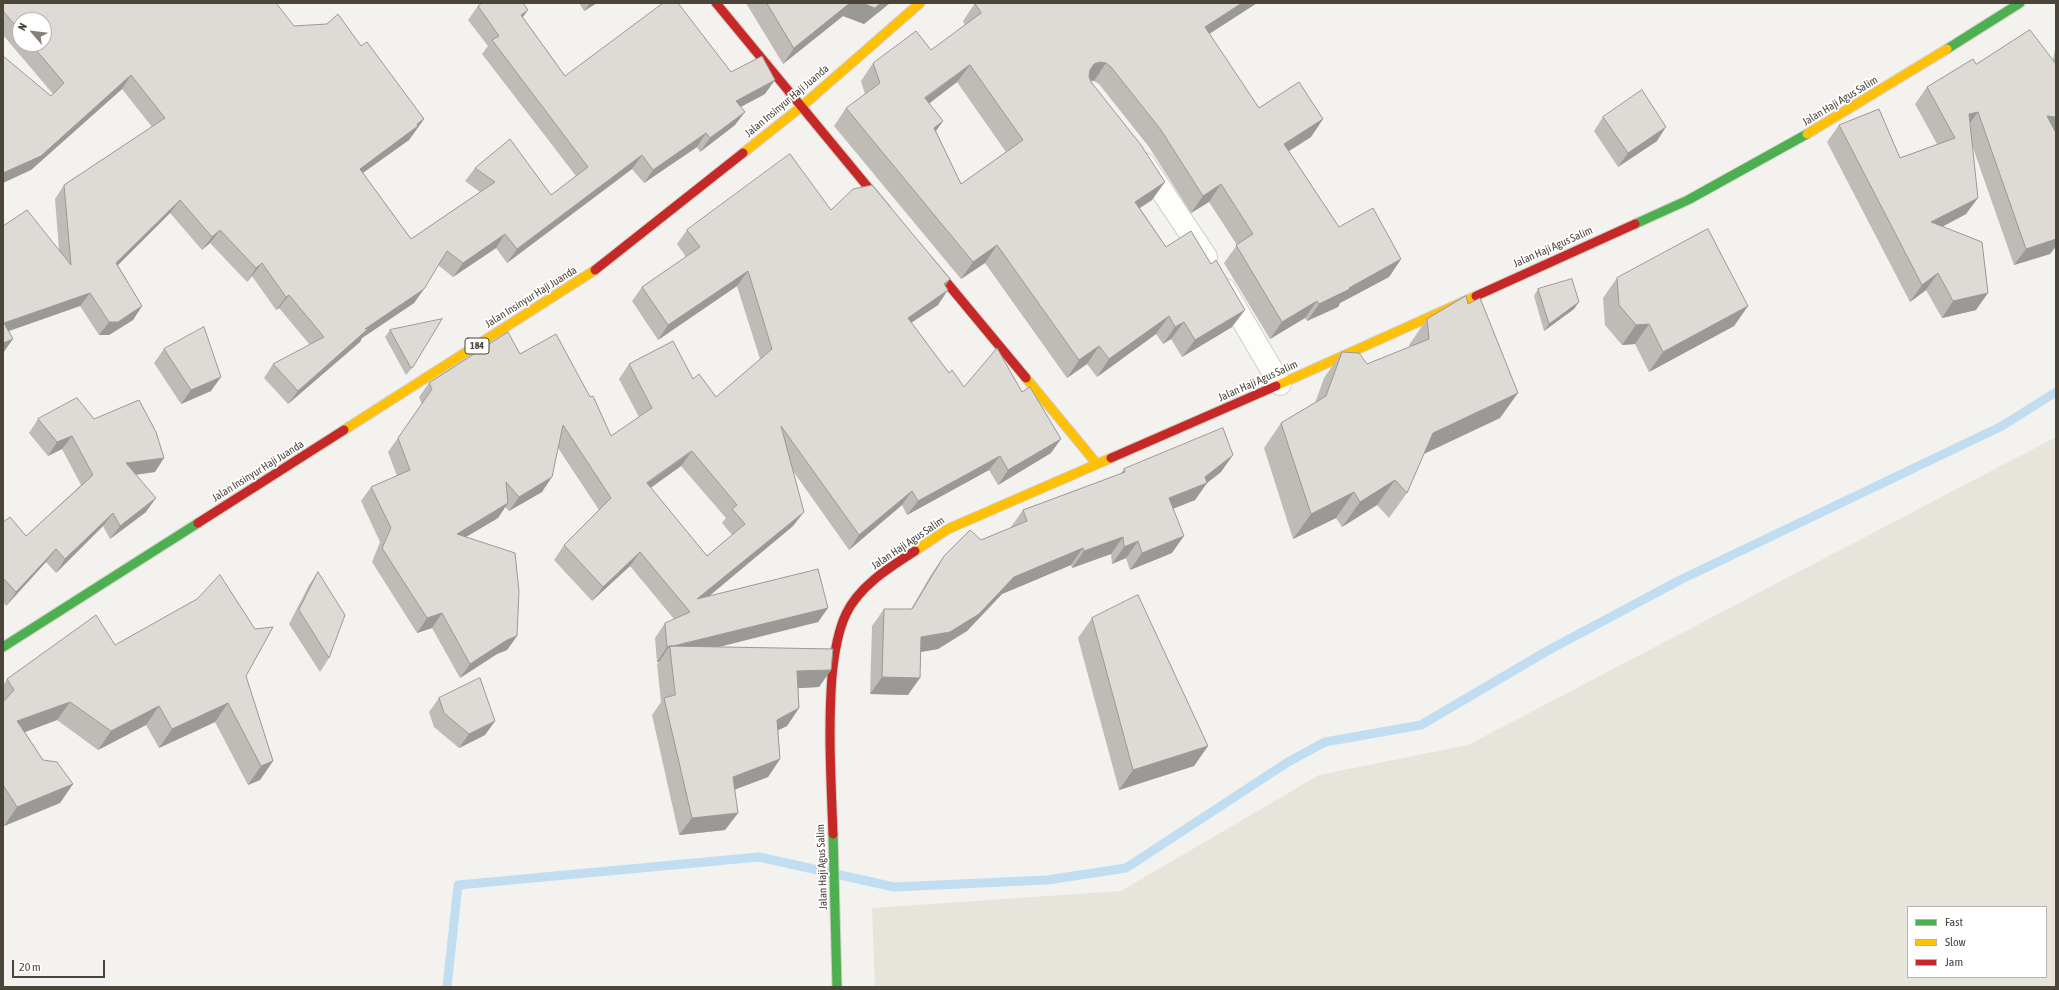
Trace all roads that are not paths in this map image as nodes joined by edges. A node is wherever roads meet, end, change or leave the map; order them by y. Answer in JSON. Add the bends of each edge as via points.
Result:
{"nodes":[{"id":1,"x":716,"y":3,"type":"edge"},
{"id":2,"x":920,"y":3,"type":"edge"},
{"id":3,"x":2020,"y":3,"type":"edge"},
{"id":4,"x":802,"y":107,"type":"junction"},
{"id":5,"x":1134,"y":150,"type":"edge"},
{"id":6,"x":893,"y":218,"type":"edge"},
{"id":7,"x":924,"y":254,"type":"edge"},
{"id":8,"x":1280,"y":384,"type":"junction"},
{"id":9,"x":1097,"y":464,"type":"junction"},
{"id":10,"x":3,"y":647,"type":"edge"},
{"id":11,"x":837,"y":987,"type":"edge"}],
"edges":[{"from":1,"to":4,"type":"street"},
{"from":2,"to":4,"type":"street","name":"Jalan Insinyur Haji Juanda","number":"184"},
{"from":3,"to":8,"type":"street","name":"Jalan Haji Agus Salim","via":[[1854,107],[1688,200]]},
{"from":4,"to":6,"type":"street"},
{"from":4,"to":10,"type":"street","name":"Jalan Insinyur Haji Juanda","number":"184","via":[[595,270]]},
{"from":5,"to":8,"type":"street","via":[[1200,247]]},
{"from":7,"to":9,"type":"street"},
{"from":8,"to":9,"type":"street","name":"Jalan Haji Agus Salim"},
{"from":9,"to":11,"type":"street","name":"Jalan Haji Agus Salim","via":[[948,529],[886,570],[867,586],[852,605],[839,633],[829,714]]}]}
